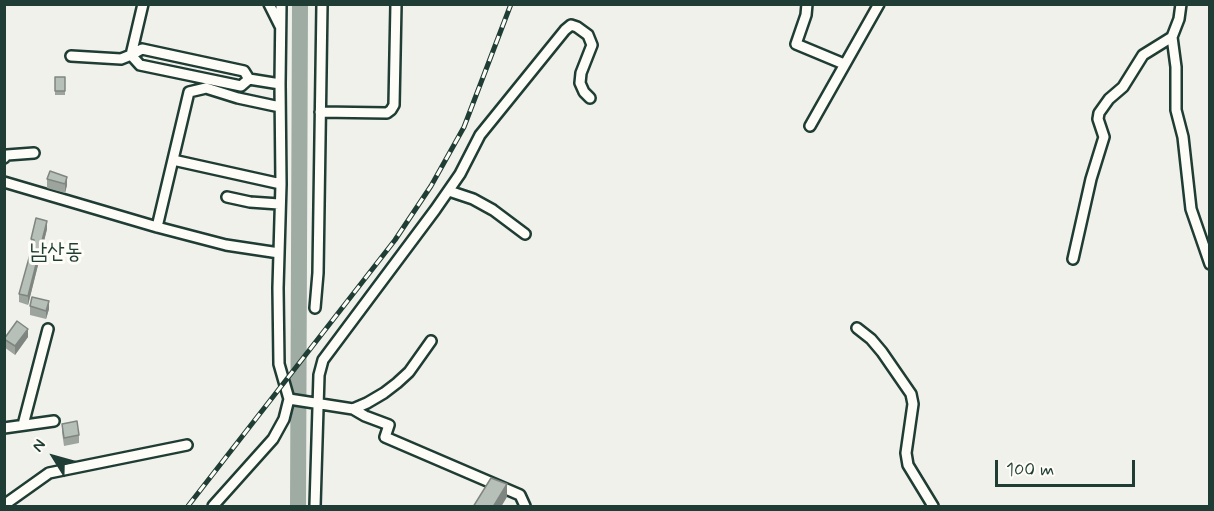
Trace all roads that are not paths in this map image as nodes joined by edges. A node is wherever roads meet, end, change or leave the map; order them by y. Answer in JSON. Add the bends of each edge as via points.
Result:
{"nodes":[{"id":1,"x":142,"y":4,"type":"edge"},
{"id":2,"x":269,"y":4,"type":"edge"},
{"id":3,"x":281,"y":4,"type":"edge"},
{"id":4,"x":321,"y":4,"type":"edge"},
{"id":5,"x":396,"y":4,"type":"edge"},
{"id":6,"x":807,"y":4,"type":"edge"},
{"id":7,"x":879,"y":4,"type":"edge"},
{"id":8,"x":1181,"y":4,"type":"edge"},
{"id":9,"x":281,"y":28,"type":"junction"},
{"id":10,"x":1172,"y":36,"type":"junction"},
{"id":11,"x":131,"y":55,"type":"junction"},
{"id":12,"x":71,"y":56,"type":"dead end"},
{"id":13,"x":844,"y":64,"type":"junction"},
{"id":14,"x":249,"y":79,"type":"junction"},
{"id":15,"x":280,"y":84,"type":"junction"},
{"id":16,"x":590,"y":98,"type":"dead end"},
{"id":17,"x":280,"y":107,"type":"junction"},
{"id":18,"x":320,"y":112,"type":"junction"},
{"id":19,"x":810,"y":126,"type":"dead end"},
{"id":20,"x":34,"y":153,"type":"dead end"},
{"id":21,"x":4,"y":158,"type":"edge"},
{"id":22,"x":173,"y":160,"type":"junction"},
{"id":23,"x":4,"y":182,"type":"edge"},
{"id":24,"x":281,"y":184,"type":"junction"},
{"id":25,"x":449,"y":191,"type":"junction"},
{"id":26,"x":227,"y":197,"type":"dead end"},
{"id":27,"x":279,"y":204,"type":"junction"},
{"id":28,"x":157,"y":227,"type":"junction"},
{"id":29,"x":525,"y":234,"type":"dead end"},
{"id":30,"x":279,"y":253,"type":"junction"},
{"id":31,"x":1073,"y":259,"type":"dead end"},
{"id":32,"x":1209,"y":264,"type":"edge"},
{"id":33,"x":315,"y":308,"type":"dead end"},
{"id":34,"x":857,"y":328,"type":"dead end"},
{"id":35,"x":48,"y":329,"type":"dead end"},
{"id":36,"x":431,"y":341,"type":"dead end"},
{"id":37,"x":292,"y":399,"type":"junction"},
{"id":38,"x":316,"y":403,"type":"junction"},
{"id":39,"x":353,"y":409,"type":"junction"},
{"id":40,"x":54,"y":421,"type":"dead end"},
{"id":41,"x":23,"y":425,"type":"junction"},
{"id":42,"x":4,"y":428,"type":"edge"},
{"id":43,"x":188,"y":445,"type":"dead end"},
{"id":44,"x":4,"y":505,"type":"edge"},
{"id":45,"x":213,"y":507,"type":"edge"},
{"id":46,"x":315,"y":507,"type":"edge"},
{"id":47,"x":525,"y":507,"type":"edge"},
{"id":48,"x":933,"y":507,"type":"edge"}],
"edges":[{"from":1,"to":11,"type":"street"},
{"from":2,"to":9,"type":"street"},
{"from":3,"to":9,"type":"street"},
{"from":4,"to":18,"type":"street"},
{"from":5,"to":18,"type":"street","via":[[391,110]]},
{"from":6,"to":13,"type":"street","via":[[796,44]]},
{"from":7,"to":13,"type":"street"},
{"from":8,"to":10,"type":"street"},
{"from":9,"to":15,"type":"street"},
{"from":10,"to":31,"type":"street","via":[[1143,55],[1124,87],[1099,113],[1104,137],[1090,179]]},
{"from":10,"to":32,"type":"street","via":[[1176,110],[1191,209]]},
{"from":11,"to":12,"type":"street","via":[[121,59]]},
{"from":11,"to":14,"type":"street","via":[[142,49],[244,70]]},
{"from":11,"to":14,"type":"street","via":[[140,65],[241,86]]},
{"from":13,"to":19,"type":"street"},
{"from":14,"to":15,"type":"street"},
{"from":15,"to":17,"type":"street"},
{"from":16,"to":25,"type":"street","via":[[580,83],[592,45],[588,35],[571,25],[480,135]]},
{"from":17,"to":22,"type":"street","via":[[206,88],[189,92]]},
{"from":17,"to":24,"type":"street"},
{"from":18,"to":33,"type":"street"},
{"from":20,"to":21,"type":"street"},
{"from":22,"to":24,"type":"street"},
{"from":22,"to":28,"type":"street"},
{"from":23,"to":28,"type":"street"},
{"from":24,"to":27,"type":"street"},
{"from":25,"to":29,"type":"street","via":[[493,210]]},
{"from":25,"to":38,"type":"street","via":[[323,360]]},
{"from":26,"to":27,"type":"street"},
{"from":27,"to":30,"type":"street"},
{"from":28,"to":30,"type":"street","via":[[226,245]]},
{"from":30,"to":37,"type":"street","via":[[279,364]]},
{"from":34,"to":48,"type":"street","via":[[882,352],[912,394],[908,465]]},
{"from":35,"to":41,"type":"street"},
{"from":36,"to":39,"type":"street","via":[[397,383]]},
{"from":37,"to":38,"type":"street"},
{"from":37,"to":45,"type":"street","via":[[273,439]]},
{"from":38,"to":39,"type":"street"},
{"from":38,"to":46,"type":"street"},
{"from":39,"to":47,"type":"street","via":[[389,425],[386,437],[520,495]]},
{"from":40,"to":41,"type":"street"},
{"from":41,"to":42,"type":"street"},
{"from":43,"to":44,"type":"street","via":[[49,473]]}]}
